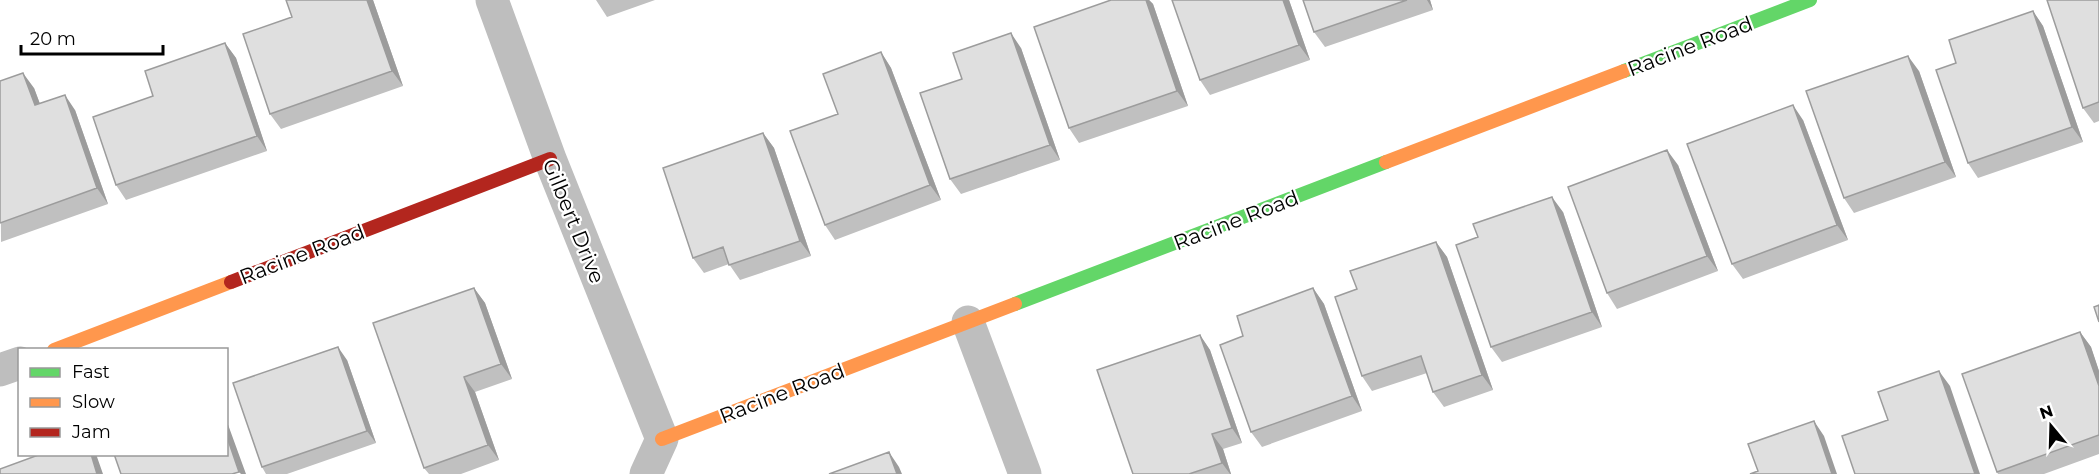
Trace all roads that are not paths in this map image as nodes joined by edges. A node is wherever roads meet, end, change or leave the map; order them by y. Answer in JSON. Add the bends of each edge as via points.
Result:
{"nodes":[{"id":1,"x":492,"y":0,"type":"edge"},
{"id":2,"x":1810,"y":0,"type":"edge"},
{"id":3,"x":550,"y":159,"type":"junction"},
{"id":4,"x":968,"y":322,"type":"junction"},
{"id":5,"x":59,"y":348,"type":"edge"},
{"id":6,"x":18,"y":364,"type":"edge"},
{"id":7,"x":0,"y":370,"type":"edge"},
{"id":8,"x":662,"y":439,"type":"junction"},
{"id":9,"x":646,"y":474,"type":"edge"},
{"id":10,"x":1025,"y":474,"type":"edge"}],
"edges":[{"from":1,"to":3,"type":"street","name":"Gilbert Drive"},
{"from":2,"to":4,"type":"street","name":"Racine Road"},
{"from":3,"to":5,"type":"street","name":"Racine Road"},
{"from":3,"to":8,"type":"street","name":"Gilbert Drive"},
{"from":4,"to":8,"type":"street","name":"Racine Road"},
{"from":4,"to":10,"type":"street"},
{"from":6,"to":7,"type":"street"},
{"from":8,"to":9,"type":"street"}]}
